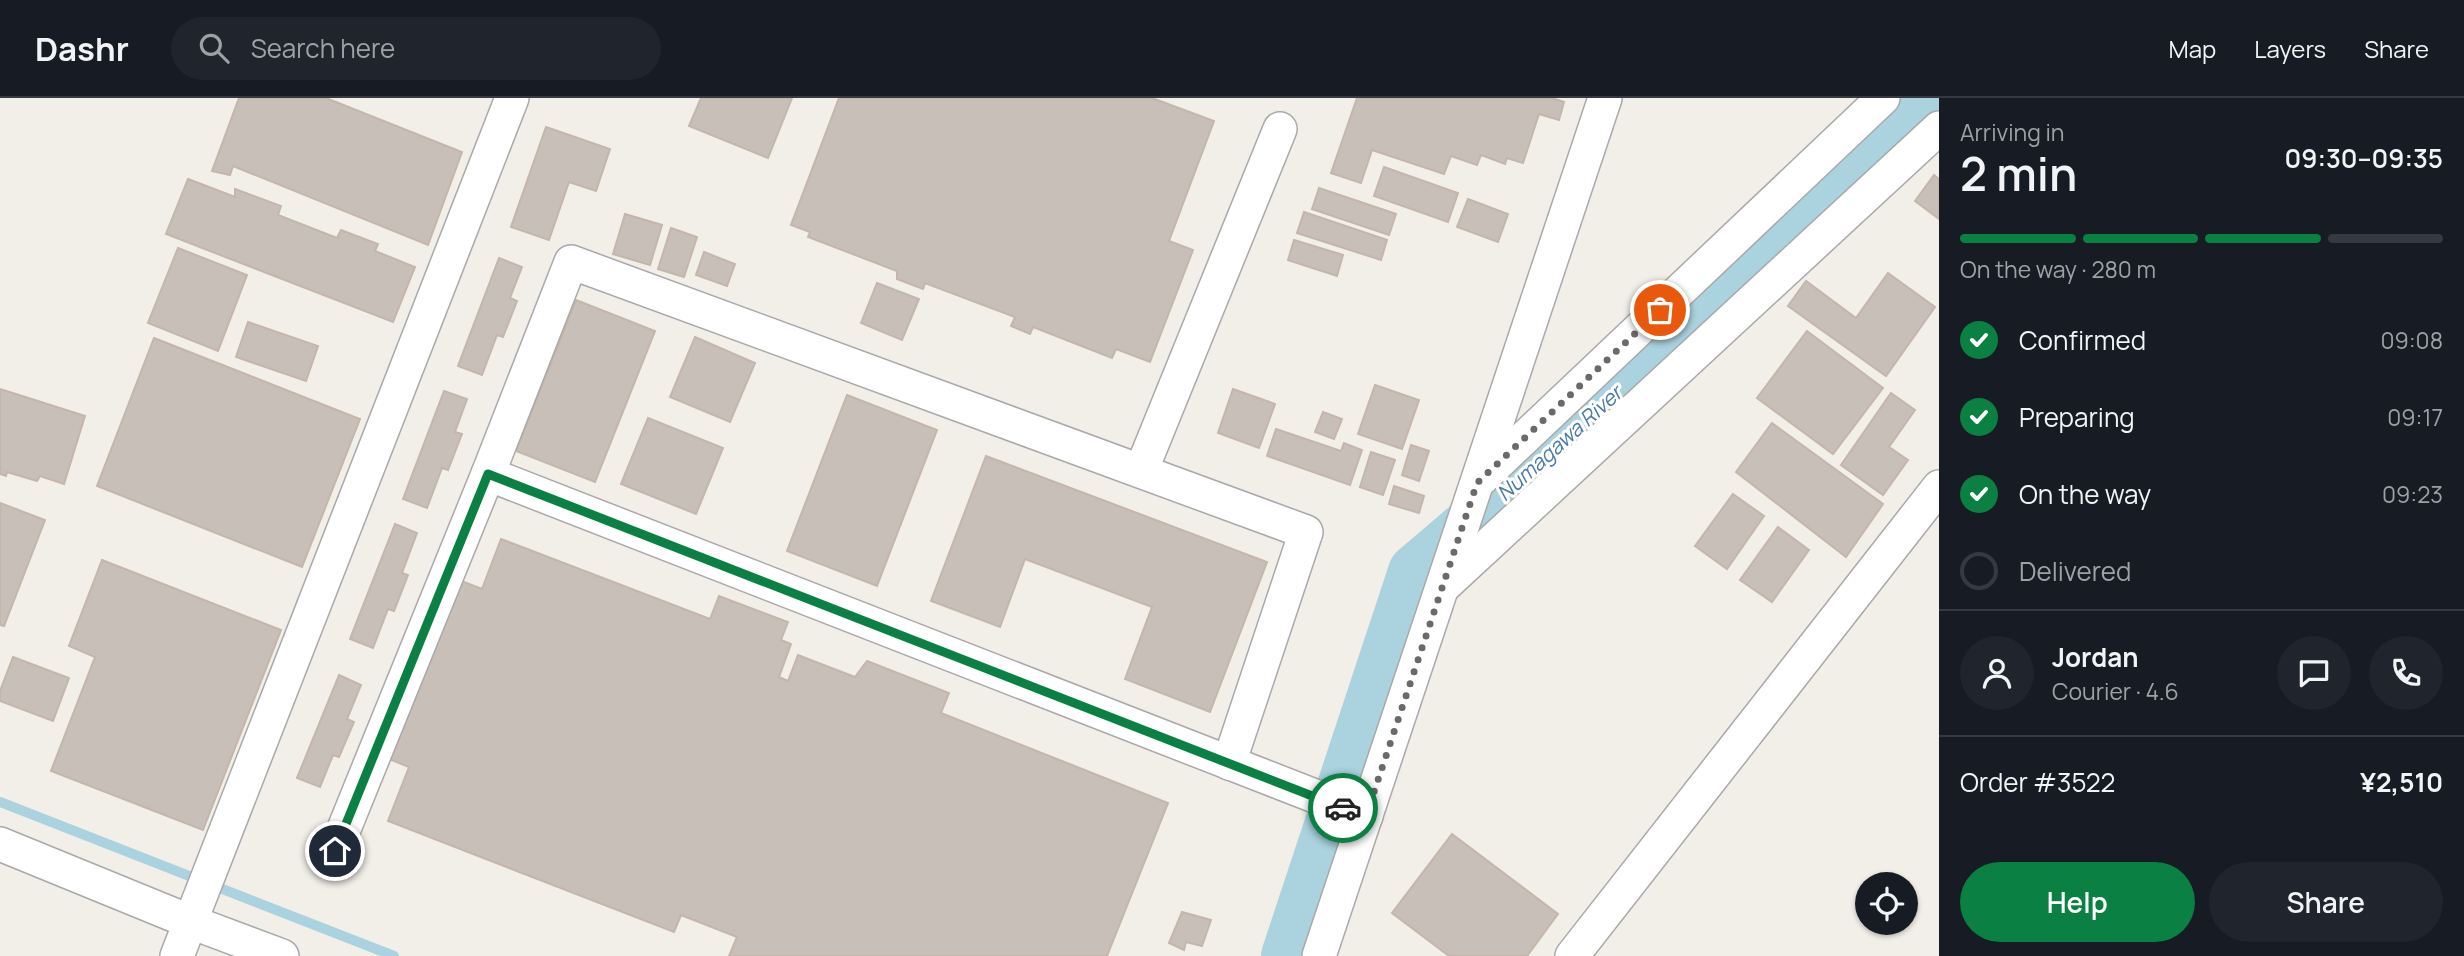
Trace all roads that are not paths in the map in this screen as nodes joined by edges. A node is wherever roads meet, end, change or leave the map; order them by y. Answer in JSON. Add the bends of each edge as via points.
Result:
{"nodes":[{"id":1,"x":512,"y":98,"type":"edge"},
{"id":2,"x":1605,"y":98,"type":"edge"},
{"id":3,"x":1883,"y":98,"type":"edge"},
{"id":4,"x":1939,"y":128,"type":"edge"},
{"id":5,"x":1280,"y":129,"type":"dead end"},
{"id":6,"x":1141,"y":471,"type":"junction"},
{"id":7,"x":488,"y":474,"type":"junction"},
{"id":8,"x":1939,"y":487,"type":"edge"},
{"id":9,"x":1475,"y":489,"type":"junction"},
{"id":10,"x":1445,"y":578,"type":"junction"},
{"id":11,"x":1229,"y":763,"type":"junction"},
{"id":12,"x":1366,"y":816,"type":"junction"},
{"id":13,"x":0,"y":844,"type":"edge"},
{"id":14,"x":335,"y":851,"type":"dead end"},
{"id":15,"x":191,"y":922,"type":"junction"},
{"id":16,"x":177,"y":956,"type":"edge"},
{"id":17,"x":282,"y":956,"type":"edge"},
{"id":18,"x":1319,"y":956,"type":"edge"},
{"id":19,"x":1572,"y":956,"type":"edge"}],
"edges":[{"from":1,"to":15,"type":"street"},
{"from":2,"to":9,"type":"street"},
{"from":3,"to":9,"type":"street"},
{"from":4,"to":10,"type":"street"},
{"from":5,"to":6,"type":"street"},
{"from":6,"to":7,"type":"street","via":[[571,262]]},
{"from":6,"to":11,"type":"street","via":[[1306,532]]},
{"from":7,"to":11,"type":"street"},
{"from":7,"to":14,"type":"street"},
{"from":8,"to":19,"type":"street"},
{"from":9,"to":10,"type":"street"},
{"from":10,"to":12,"type":"street"},
{"from":11,"to":12,"type":"street"},
{"from":12,"to":18,"type":"street"},
{"from":13,"to":15,"type":"street"},
{"from":15,"to":16,"type":"street"},
{"from":15,"to":17,"type":"street"}]}
